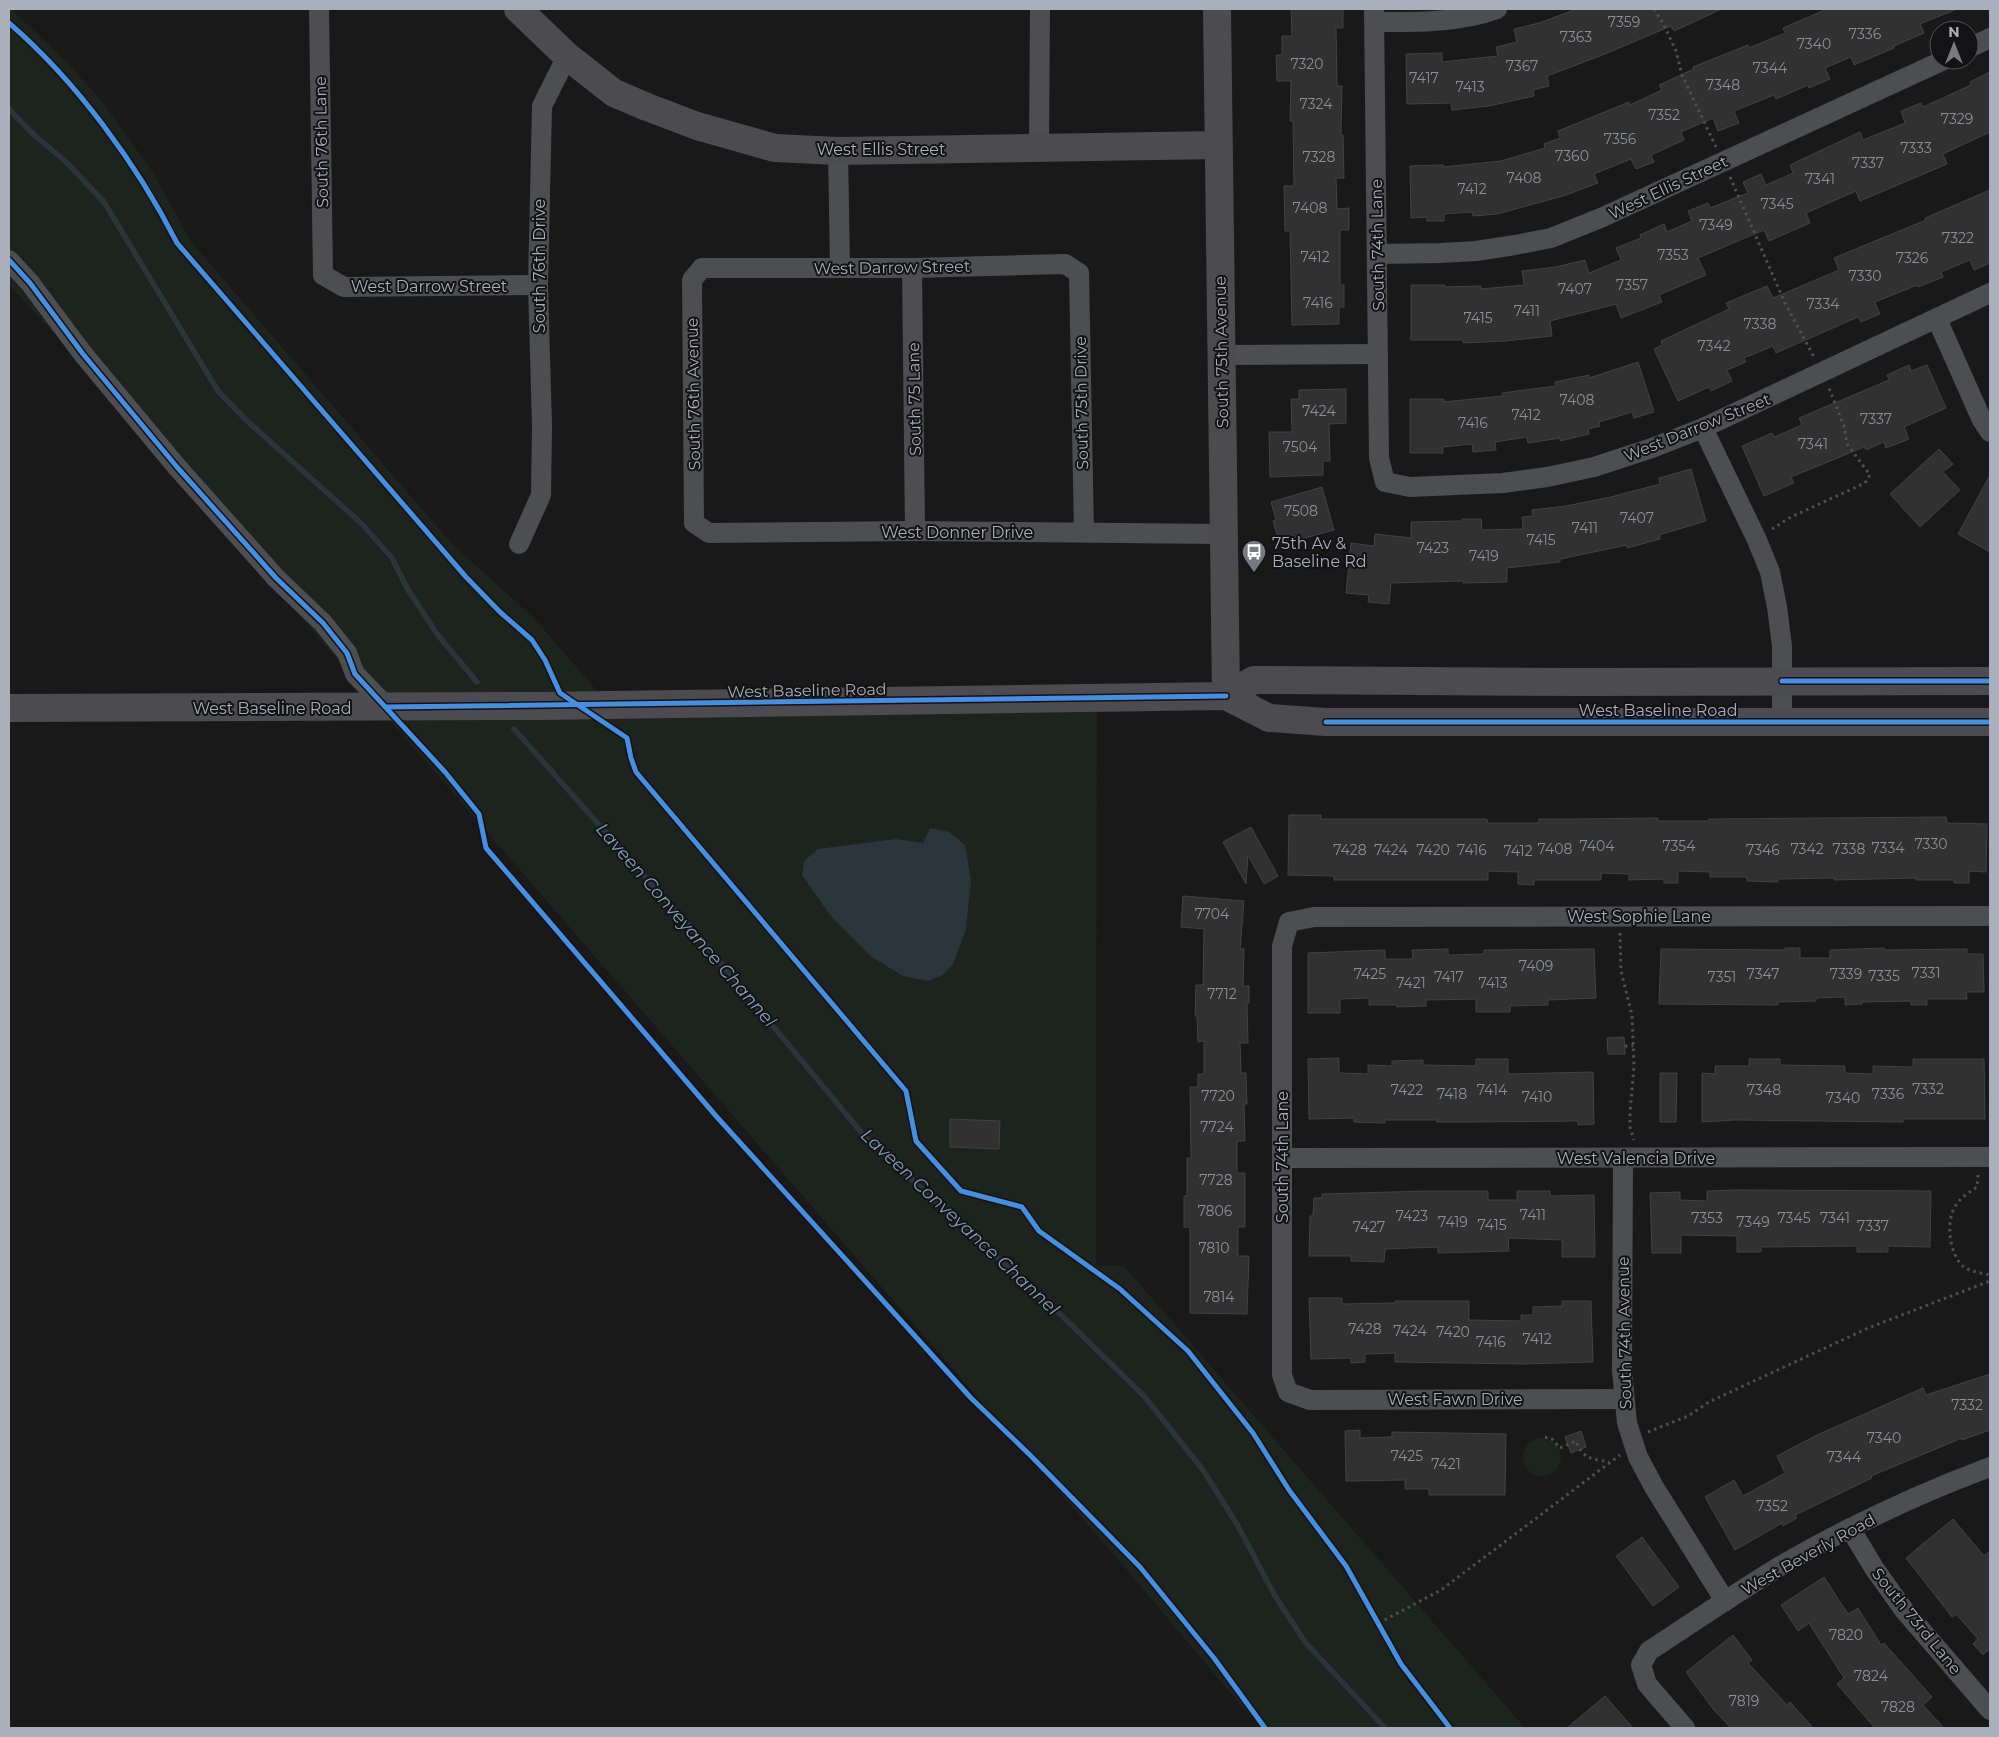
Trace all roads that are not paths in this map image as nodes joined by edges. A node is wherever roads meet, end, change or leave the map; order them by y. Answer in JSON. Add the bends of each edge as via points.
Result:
{"nodes":[{"id":1,"x":319,"y":9,"type":"edge"},
{"id":2,"x":518,"y":9,"type":"edge"},
{"id":3,"x":1040,"y":9,"type":"edge"},
{"id":4,"x":1217,"y":9,"type":"edge"},
{"id":5,"x":1497,"y":9,"type":"edge"},
{"id":6,"x":1375,"y":16,"type":"edge"},
{"id":7,"x":567,"y":56,"type":"junction"},
{"id":8,"x":1929,"y":67,"type":"edge"},
{"id":9,"x":1218,"y":145,"type":"junction"},
{"id":10,"x":1039,"y":148,"type":"junction"},
{"id":11,"x":838,"y":152,"type":"junction"},
{"id":12,"x":1377,"y":254,"type":"junction"},
{"id":13,"x":9,"y":260,"type":"edge"},
{"id":14,"x":840,"y":267,"type":"junction"},
{"id":15,"x":702,"y":268,"type":"joint"},
{"id":16,"x":912,"y":268,"type":"junction"},
{"id":17,"x":1079,"y":273,"type":"joint"},
{"id":18,"x":323,"y":275,"type":"joint"},
{"id":19,"x":538,"y":285,"type":"junction"},
{"id":20,"x":1990,"y":294,"type":"edge"},
{"id":21,"x":1937,"y":319,"type":"junction"},
{"id":22,"x":1378,"y":354,"type":"junction"},
{"id":23,"x":1221,"y":356,"type":"junction"},
{"id":24,"x":1703,"y":428,"type":"junction"},
{"id":25,"x":1990,"y":432,"type":"edge"},
{"id":26,"x":1385,"y":482,"type":"joint"},
{"id":27,"x":694,"y":523,"type":"joint"},
{"id":28,"x":915,"y":531,"type":"junction"},
{"id":29,"x":1084,"y":533,"type":"junction"},
{"id":30,"x":1224,"y":534,"type":"junction"},
{"id":31,"x":518,"y":544,"type":"dead end"},
{"id":32,"x":1782,"y":681,"type":"junction"},
{"id":33,"x":1990,"y":681,"type":"edge"},
{"id":34,"x":1226,"y":696,"type":"junction"},
{"id":35,"x":387,"y":707,"type":"junction"},
{"id":36,"x":9,"y":708,"type":"edge"},
{"id":37,"x":1782,"y":722,"type":"junction"},
{"id":38,"x":1990,"y":722,"type":"edge"},
{"id":39,"x":1990,"y":916,"type":"edge"},
{"id":40,"x":1289,"y":922,"type":"joint"},
{"id":41,"x":1984,"y":1157,"type":"edge"},
{"id":42,"x":1282,"y":1158,"type":"junction"},
{"id":43,"x":1630,"y":1158,"type":"junction"},
{"id":44,"x":1288,"y":1392,"type":"joint"},
{"id":45,"x":1624,"y":1398,"type":"junction"},
{"id":46,"x":1990,"y":1467,"type":"edge"},
{"id":47,"x":1850,"y":1528,"type":"junction"},
{"id":48,"x":1725,"y":1601,"type":"junction"},
{"id":49,"x":1990,"y":1710,"type":"edge"},
{"id":50,"x":1685,"y":1728,"type":"edge"}],
"edges":[{"from":1,"to":18,"type":"street","name":"South 76th Lane"},
{"from":2,"to":7,"type":"main road"},
{"from":3,"to":10,"type":"street"},
{"from":4,"to":9,"type":"main road","name":"South 75th Avenue"},
{"from":5,"to":6,"type":"street","via":[[1455,20],[1427,22]]},
{"from":6,"to":12,"type":"street","name":"South 74th Lane"},
{"from":7,"to":11,"type":"main road","name":"West Ellis Street","via":[[614,92],[697,126],[775,148]]},
{"from":7,"to":19,"type":"street","name":"South 76th Drive","via":[[542,106]]},
{"from":8,"to":12,"type":"street","name":"West Ellis Street","via":[[1551,238],[1476,251]]},
{"from":9,"to":10,"type":"main road","name":"West Ellis Street"},
{"from":9,"to":23,"type":"main road","name":"South 75th Avenue"},
{"from":10,"to":11,"type":"main road","name":"West Ellis Street"},
{"from":11,"to":14,"type":"street"},
{"from":12,"to":22,"type":"street","name":"South 74th Lane"},
{"from":13,"to":35,"type":"street","via":[[177,467],[276,578],[323,623],[347,654],[355,674]]},
{"from":14,"to":15,"type":"street","name":"West Darrow Street"},
{"from":14,"to":16,"type":"street","name":"West Darrow Street"},
{"from":15,"to":27,"type":"street","name":"South 76th Avenue","via":[[692,280]]},
{"from":16,"to":17,"type":"street","name":"West Darrow Street","via":[[1065,264]]},
{"from":16,"to":28,"type":"street","name":"South 75 Lane"},
{"from":17,"to":29,"type":"street","name":"South 75th Drive"},
{"from":18,"to":19,"type":"street","name":"West Darrow Street","via":[[344,288]]},
{"from":19,"to":31,"type":"street","name":"South 76th Drive","via":[[541,494]]},
{"from":20,"to":21,"type":"street","name":"West Darrow Street"},
{"from":21,"to":24,"type":"street","name":"West Darrow Street"},
{"from":21,"to":25,"type":"street"},
{"from":22,"to":23,"type":"street"},
{"from":22,"to":26,"type":"street","name":"South 74th Lane","via":[[1379,458]]},
{"from":23,"to":30,"type":"main road","name":"South 75th Avenue"},
{"from":24,"to":26,"type":"street","name":"West Darrow Street","via":[[1594,467],[1547,477],[1503,483],[1410,487]]},
{"from":24,"to":32,"type":"street","via":[[1770,572],[1782,646]]},
{"from":27,"to":28,"type":"street","name":"West Donner Drive","via":[[709,534]]},
{"from":28,"to":29,"type":"street","name":"West Donner Drive"},
{"from":29,"to":30,"type":"street","name":"West Donner Drive"},
{"from":30,"to":34,"type":"main road","name":"South 75th Avenue"},
{"from":32,"to":33,"type":"main road","name":"West Baseline Road"},
{"from":32,"to":34,"type":"main road","name":"West Baseline Road","via":[[1254,680]]},
{"from":32,"to":37,"type":"street"},
{"from":34,"to":35,"type":"main road","name":"West Baseline Road"},
{"from":34,"to":37,"type":"main road","name":"West Baseline Road","via":[[1269,718],[1326,722]]},
{"from":35,"to":36,"type":"main road","name":"West Baseline Road"},
{"from":37,"to":38,"type":"main road","name":"West Baseline Road"},
{"from":39,"to":40,"type":"street","name":"West Sophie Lane","via":[[1314,917]]},
{"from":40,"to":42,"type":"street","name":"South 74th Lane","via":[[1282,946]]},
{"from":41,"to":43,"type":"street","name":"West Valencia Drive"},
{"from":42,"to":43,"type":"street","name":"West Valencia Drive"},
{"from":42,"to":44,"type":"street","name":"South 74th Lane","via":[[1282,1375]]},
{"from":43,"to":45,"type":"street","name":"South 74th Avenue","via":[[1622,1370]]},
{"from":44,"to":45,"type":"street","name":"West Fawn Drive","via":[[1310,1400]]},
{"from":45,"to":48,"type":"street","name":"South 74th Avenue","via":[[1627,1423],[1636,1450],[1654,1487]]},
{"from":46,"to":47,"type":"street","name":"West Beverly Road","via":[[1907,1500]]},
{"from":47,"to":48,"type":"street","name":"West Beverly Road"},
{"from":47,"to":49,"type":"street","name":"South 73rd Lane","via":[[1904,1610]]},
{"from":48,"to":50,"type":"street","name":"West Beverly Road","via":[[1649,1651],[1641,1665],[1647,1684]]}]}
